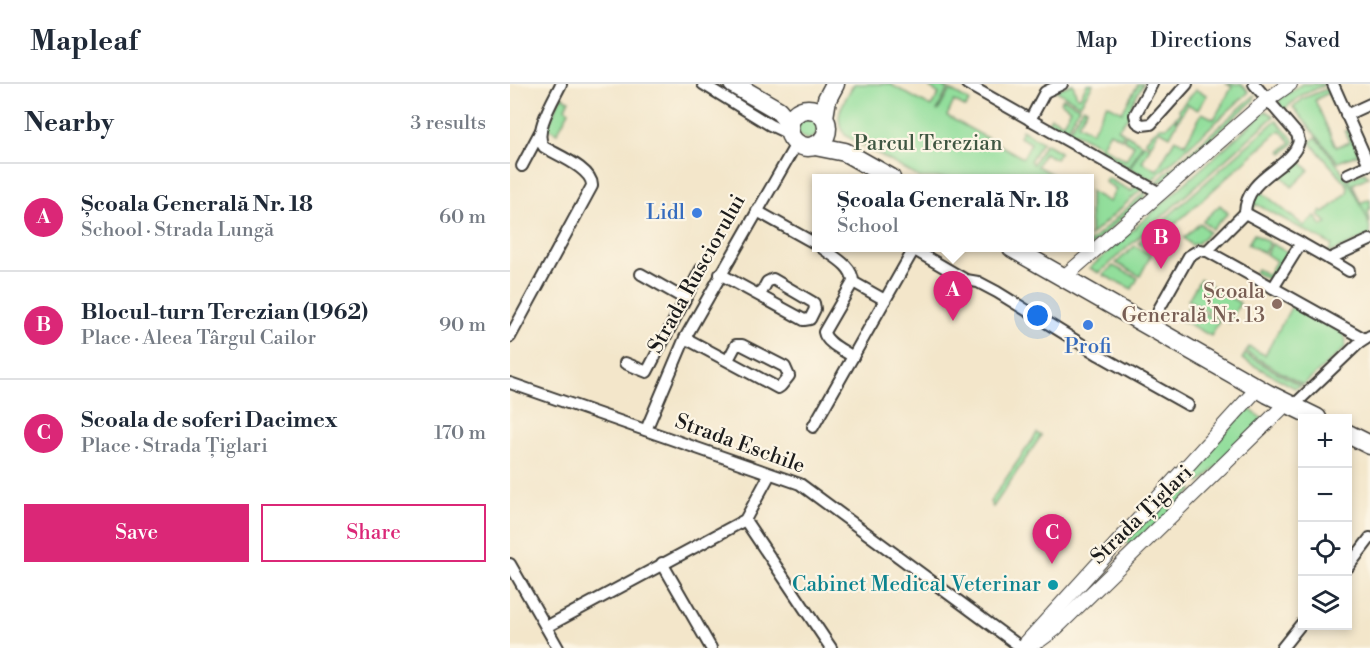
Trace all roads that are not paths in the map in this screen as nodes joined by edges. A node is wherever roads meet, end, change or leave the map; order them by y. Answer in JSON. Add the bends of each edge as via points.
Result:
{"nodes":[{"id":1,"x":561,"y":84,"type":"edge"},
{"id":2,"x":703,"y":84,"type":"edge"},
{"id":3,"x":734,"y":84,"type":"edge"},
{"id":4,"x":822,"y":84,"type":"edge"},
{"id":5,"x":836,"y":84,"type":"edge"},
{"id":6,"x":967,"y":84,"type":"edge"},
{"id":7,"x":1062,"y":84,"type":"edge"},
{"id":8,"x":1152,"y":84,"type":"edge"},
{"id":9,"x":1187,"y":84,"type":"edge"},
{"id":10,"x":1254,"y":84,"type":"edge"},
{"id":11,"x":1290,"y":84,"type":"edge"},
{"id":12,"x":1333,"y":84,"type":"edge"},
{"id":13,"x":1267,"y":99,"type":"junction"},
{"id":14,"x":1370,"y":104,"type":"edge"},
{"id":15,"x":1346,"y":115,"type":"junction"},
{"id":16,"x":1030,"y":120,"type":"junction"},
{"id":17,"x":792,"y":122,"type":"junction"},
{"id":18,"x":826,"y":123,"type":"junction"},
{"id":19,"x":540,"y":132,"type":"junction"},
{"id":20,"x":815,"y":146,"type":"junction"},
{"id":21,"x":845,"y":153,"type":"junction"},
{"id":22,"x":1369,"y":164,"type":"edge"},
{"id":23,"x":522,"y":166,"type":"dead end"},
{"id":24,"x":884,"y":174,"type":"edge"},
{"id":25,"x":1348,"y":174,"type":"dead end"},
{"id":26,"x":1160,"y":193,"type":"junction"},
{"id":27,"x":757,"y":211,"type":"junction"},
{"id":28,"x":1245,"y":213,"type":"junction"},
{"id":29,"x":1370,"y":240,"type":"edge"},
{"id":30,"x":812,"y":242,"type":"edge"},
{"id":31,"x":1301,"y":243,"type":"junction"},
{"id":32,"x":1094,"y":251,"type":"edge"},
{"id":33,"x":1208,"y":251,"type":"junction"},
{"id":34,"x":827,"y":252,"type":"edge"},
{"id":35,"x":911,"y":252,"type":"edge"},
{"id":36,"x":920,"y":252,"type":"edge"},
{"id":37,"x":1019,"y":252,"type":"edge"},
{"id":38,"x":1093,"y":252,"type":"edge"},
{"id":39,"x":1329,"y":259,"type":"junction"},
{"id":40,"x":701,"y":269,"type":"dead end"},
{"id":41,"x":1348,"y":270,"type":"dead end"},
{"id":42,"x":641,"y":274,"type":"dead end"},
{"id":43,"x":720,"y":274,"type":"junction"},
{"id":44,"x":1064,"y":277,"type":"junction"},
{"id":45,"x":853,"y":282,"type":"junction"},
{"id":46,"x":1273,"y":288,"type":"junction"},
{"id":47,"x":760,"y":295,"type":"junction"},
{"id":48,"x":685,"y":299,"type":"junction"},
{"id":49,"x":885,"y":300,"type":"junction"},
{"id":50,"x":677,"y":314,"type":"junction"},
{"id":51,"x":694,"y":322,"type":"junction"},
{"id":52,"x":1155,"y":328,"type":"junction"},
{"id":53,"x":510,"y":337,"type":"edge"},
{"id":54,"x":1367,"y":337,"type":"edge"},
{"id":55,"x":685,"y":338,"type":"junction"},
{"id":56,"x":852,"y":357,"type":"junction"},
{"id":57,"x":728,"y":360,"type":"junction"},
{"id":58,"x":625,"y":363,"type":"dead end"},
{"id":59,"x":510,"y":383,"type":"edge"},
{"id":60,"x":1258,"y":388,"type":"junction"},
{"id":61,"x":1188,"y":405,"type":"dead end"},
{"id":62,"x":1290,"y":405,"type":"junction"},
{"id":63,"x":1309,"y":414,"type":"edge"},
{"id":64,"x":813,"y":427,"type":"dead end"},
{"id":65,"x":646,"y":430,"type":"junction"},
{"id":66,"x":1352,"y":436,"type":"edge"},
{"id":67,"x":1370,"y":445,"type":"edge"},
{"id":68,"x":770,"y":474,"type":"junction"},
{"id":69,"x":745,"y":519,"type":"junction"},
{"id":70,"x":1370,"y":538,"type":"edge"},
{"id":71,"x":1352,"y":561,"type":"edge"},
{"id":72,"x":662,"y":563,"type":"junction"},
{"id":73,"x":510,"y":564,"type":"edge"},
{"id":74,"x":546,"y":627,"type":"junction"},
{"id":75,"x":1298,"y":628,"type":"edge"},
{"id":76,"x":558,"y":648,"type":"edge"},
{"id":77,"x":711,"y":648,"type":"edge"},
{"id":78,"x":831,"y":648,"type":"edge"},
{"id":79,"x":1021,"y":648,"type":"edge"},
{"id":80,"x":1282,"y":648,"type":"edge"}],
"edges":[{"from":1,"to":19,"type":"street"},
{"from":2,"to":17,"type":"street","via":[[770,125]]},
{"from":3,"to":17,"type":"main road"},
{"from":4,"to":17,"type":"main road","name":"Strada Rusciorului"},
{"from":5,"to":18,"type":"main road","via":[[827,99]]},
{"from":6,"to":16,"type":"street"},
{"from":7,"to":16,"type":"street","via":[[1048,90]]},
{"from":8,"to":9,"type":"street","via":[[1135,116],[1142,125],[1151,124]]},
{"from":10,"to":13,"type":"street"},
{"from":11,"to":13,"type":"street"},
{"from":12,"to":15,"type":"street"},
{"from":13,"to":26,"type":"street"},
{"from":13,"to":28,"type":"street","via":[[1297,134],[1298,145],[1249,194]]},
{"from":14,"to":15,"type":"street"},
{"from":15,"to":22,"type":"street"},
{"from":16,"to":26,"type":"street"},
{"from":17,"to":18,"type":"main road","via":[[815,110]]},
{"from":17,"to":20,"type":"main road","via":[[808,148]]},
{"from":17,"to":27,"type":"street","name":"Strada Rusciorului"},
{"from":18,"to":20,"type":"main road","via":[[824,139]]},
{"from":18,"to":21,"type":"main road"},
{"from":19,"to":23,"type":"street"},
{"from":19,"to":53,"type":"street","via":[[544,147],[586,171],[592,186]]},
{"from":20,"to":21,"type":"main road"},
{"from":21,"to":24,"type":"main road"},
{"from":22,"to":25,"type":"street"},
{"from":26,"to":32,"type":"street"},
{"from":27,"to":30,"type":"street"},
{"from":27,"to":43,"type":"street","name":"Strada Rusciorului"},
{"from":28,"to":31,"type":"street"},
{"from":28,"to":33,"type":"street"},
{"from":29,"to":39,"type":"street"},
{"from":31,"to":39,"type":"street"},
{"from":31,"to":46,"type":"street"},
{"from":33,"to":46,"type":"street"},
{"from":33,"to":52,"type":"street","via":[[1199,250],[1189,256],[1159,309]]},
{"from":34,"to":45,"type":"street","via":[[851,271]]},
{"from":35,"to":49,"type":"street"},
{"from":36,"to":61,"type":"street","via":[[966,280],[997,292]]},
{"from":37,"to":44,"type":"main road"},
{"from":38,"to":44,"type":"street"},
{"from":39,"to":41,"type":"street"},
{"from":40,"to":48,"type":"street","name":"Strada Rusciorului"},
{"from":42,"to":48,"type":"street","name":"Strada Rusciorului"},
{"from":43,"to":47,"type":"street"},
{"from":43,"to":51,"type":"street","name":"Strada Rusciorului"},
{"from":44,"to":52,"type":"main road"},
{"from":45,"to":49,"type":"street"},
{"from":45,"to":56,"type":"street","via":[[824,332],[825,337]]},
{"from":46,"to":54,"type":"street"},
{"from":47,"to":47,"type":"street","via":[[804,320],[810,319],[815,309],[814,303],[773,279]]},
{"from":48,"to":50,"type":"street","name":"Strada Rusciorului"},
{"from":49,"to":56,"type":"street"},
{"from":50,"to":51,"type":"street"},
{"from":50,"to":58,"type":"street","name":"Strada Rusciorului","via":[[647,372]]},
{"from":51,"to":55,"type":"street","name":"Strada Rusciorului"},
{"from":52,"to":60,"type":"main road"},
{"from":54,"to":62,"type":"street"},
{"from":55,"to":57,"type":"street"},
{"from":55,"to":65,"type":"street","name":"Strada Rusciorului"},
{"from":56,"to":64,"type":"street"},
{"from":57,"to":57,"type":"street","via":[[778,388],[789,376],[785,367],[742,345],[736,345]]},
{"from":59,"to":65,"type":"street","name":"Strada Eschile"},
{"from":60,"to":62,"type":"main road"},
{"from":60,"to":79,"type":"street","name":"Strada Țiglari"},
{"from":62,"to":63,"type":"main road"},
{"from":62,"to":79,"type":"street","name":"Strada Țiglari","via":[[1055,629]]},
{"from":65,"to":68,"type":"street","name":"Strada Eschile"},
{"from":66,"to":67,"type":"main road"},
{"from":68,"to":69,"type":"street"},
{"from":68,"to":79,"type":"street","name":"Strada Eschile","via":[[809,489]]},
{"from":69,"to":72,"type":"street"},
{"from":69,"to":78,"type":"street"},
{"from":70,"to":71,"type":"street"},
{"from":72,"to":74,"type":"street"},
{"from":72,"to":77,"type":"street"},
{"from":73,"to":74,"type":"street"},
{"from":74,"to":76,"type":"street"},
{"from":75,"to":80,"type":"street"}]}
